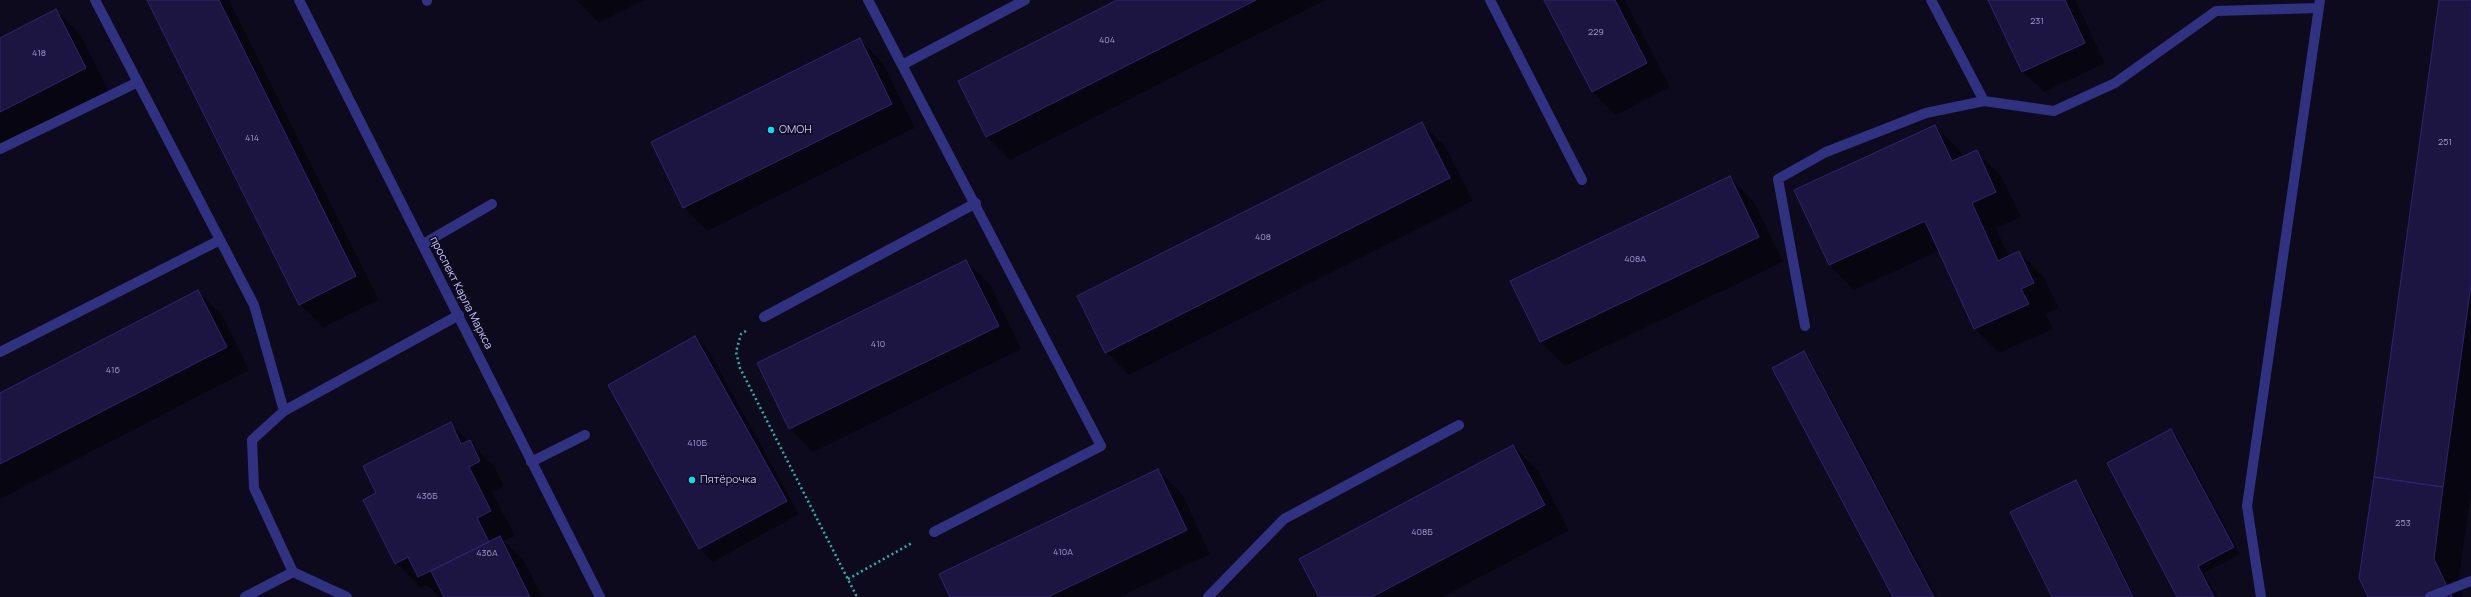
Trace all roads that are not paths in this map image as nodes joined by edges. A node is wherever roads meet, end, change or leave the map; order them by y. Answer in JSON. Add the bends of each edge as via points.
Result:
{"nodes":[{"id":1,"x":95,"y":0,"type":"edge"},
{"id":2,"x":299,"y":0,"type":"edge"},
{"id":3,"x":868,"y":0,"type":"edge"},
{"id":4,"x":1025,"y":0,"type":"edge"},
{"id":5,"x":1490,"y":0,"type":"edge"},
{"id":6,"x":1931,"y":0,"type":"edge"},
{"id":7,"x":2320,"y":4,"type":"edge"},
{"id":8,"x":902,"y":65,"type":"junction"},
{"id":9,"x":138,"y":82,"type":"junction"},
{"id":10,"x":1984,"y":101,"type":"junction"},
{"id":11,"x":0,"y":149,"type":"edge"},
{"id":12,"x":1582,"y":180,"type":"dead end"},
{"id":13,"x":976,"y":203,"type":"junction"},
{"id":14,"x":492,"y":204,"type":"dead end"},
{"id":15,"x":220,"y":240,"type":"junction"},
{"id":16,"x":423,"y":244,"type":"junction"},
{"id":17,"x":460,"y":315,"type":"junction"},
{"id":18,"x":764,"y":317,"type":"road end"},
{"id":19,"x":1805,"y":326,"type":"dead end"},
{"id":20,"x":0,"y":352,"type":"edge"},
{"id":21,"x":284,"y":411,"type":"junction"},
{"id":22,"x":1460,"y":425,"type":"dead end"},
{"id":23,"x":585,"y":435,"type":"dead end"},
{"id":24,"x":531,"y":462,"type":"junction"},
{"id":25,"x":934,"y":532,"type":"road end"},
{"id":26,"x":293,"y":572,"type":"junction"},
{"id":27,"x":2471,"y":581,"type":"edge"},
{"id":28,"x":245,"y":597,"type":"edge"},
{"id":29,"x":347,"y":597,"type":"edge"},
{"id":30,"x":600,"y":597,"type":"edge"},
{"id":31,"x":1208,"y":597,"type":"edge"},
{"id":32,"x":2260,"y":597,"type":"edge"},
{"id":33,"x":2430,"y":597,"type":"edge"}],
"edges":[{"from":1,"to":9,"type":"street"},
{"from":2,"to":16,"type":"street","name":"проспект Карла Маркса"},
{"from":3,"to":8,"type":"street"},
{"from":4,"to":8,"type":"street"},
{"from":5,"to":12,"type":"street"},
{"from":6,"to":10,"type":"street"},
{"from":7,"to":10,"type":"street","via":[[2216,11],[2115,83],[2054,111]]},
{"from":7,"to":32,"type":"street","via":[[2247,506]]},
{"from":8,"to":13,"type":"street"},
{"from":9,"to":11,"type":"street"},
{"from":9,"to":15,"type":"street"},
{"from":10,"to":19,"type":"street","via":[[1926,113],[1826,152],[1778,179]]},
{"from":13,"to":18,"type":"street"},
{"from":13,"to":25,"type":"street","via":[[1101,446]]},
{"from":14,"to":16,"type":"street"},
{"from":15,"to":20,"type":"street"},
{"from":15,"to":21,"type":"street","via":[[254,305]]},
{"from":16,"to":17,"type":"street","name":"проспект Карла Маркса"},
{"from":17,"to":21,"type":"street"},
{"from":17,"to":24,"type":"street","name":"проспект Карла Маркса"},
{"from":21,"to":26,"type":"street","via":[[252,440],[254,488]]},
{"from":22,"to":31,"type":"street","via":[[1284,519]]},
{"from":23,"to":24,"type":"street"},
{"from":24,"to":30,"type":"street","name":"проспект Карла Маркса"},
{"from":26,"to":28,"type":"street"},
{"from":26,"to":29,"type":"street"},
{"from":27,"to":33,"type":"street"}]}
